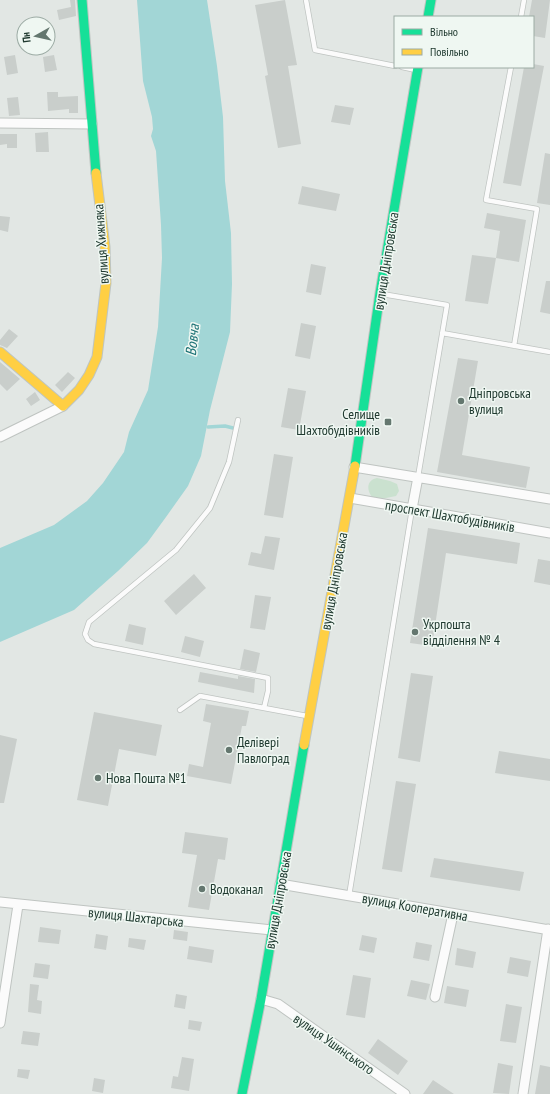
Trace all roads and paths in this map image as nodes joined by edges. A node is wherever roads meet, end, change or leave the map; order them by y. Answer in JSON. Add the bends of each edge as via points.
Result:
{"nodes":[{"id":1,"x":82,"y":0,"type":"edge"},
{"id":2,"x":306,"y":0,"type":"edge"},
{"id":3,"x":431,"y":0,"type":"edge"},
{"id":4,"x":524,"y":0,"type":"edge"},
{"id":5,"x":428,"y":16,"type":"edge"},
{"id":6,"x":521,"y":16,"type":"edge"},
{"id":7,"x":394,"y":66,"type":"edge"},
{"id":8,"x":512,"y":68,"type":"edge"},
{"id":9,"x":418,"y":69,"type":"edge"},
{"id":10,"x":0,"y":123,"type":"edge"},
{"id":11,"x":92,"y":124,"type":"junction"},
{"id":12,"x":380,"y":293,"type":"junction"},
{"id":13,"x":442,"y":333,"type":"junction"},
{"id":14,"x":514,"y":346,"type":"junction"},
{"id":15,"x":0,"y":352,"type":"edge"},
{"id":16,"x":550,"y":352,"type":"edge"},
{"id":17,"x":62,"y":406,"type":"junction"},
{"id":18,"x":238,"y":420,"type":"dead end"},
{"id":19,"x":0,"y":437,"type":"edge"},
{"id":20,"x":354,"y":467,"type":"junction"},
{"id":21,"x":418,"y":477,"type":"junction"},
{"id":22,"x":350,"y":498,"type":"junction"},
{"id":23,"x":550,"y":499,"type":"edge"},
{"id":24,"x":412,"y":509,"type":"junction"},
{"id":25,"x":550,"y":533,"type":"edge"},
{"id":26,"x":264,"y":708,"type":"junction"},
{"id":27,"x":180,"y":710,"type":"dead end"},
{"id":28,"x":309,"y":717,"type":"junction"},
{"id":29,"x":280,"y":884,"type":"junction"},
{"id":30,"x":348,"y":896,"type":"junction"},
{"id":31,"x":0,"y":902,"type":"edge"},
{"id":32,"x":18,"y":905,"type":"junction"},
{"id":33,"x":453,"y":914,"type":"junction"},
{"id":34,"x":272,"y":930,"type":"junction"},
{"id":35,"x":549,"y":930,"type":"edge"},
{"id":36,"x":436,"y":997,"type":"dead end"},
{"id":37,"x":260,"y":999,"type":"junction"},
{"id":38,"x":0,"y":1023,"type":"edge"},
{"id":39,"x":242,"y":1094,"type":"edge"},
{"id":40,"x":405,"y":1094,"type":"edge"},
{"id":41,"x":523,"y":1094,"type":"edge"}],
"edges":[{"from":1,"to":11,"type":"main road","name":"вулиця Хижняка","via":[[88,48]]},
{"from":2,"to":7,"type":"lane","via":[[315,50]]},
{"from":3,"to":5,"type":"main road"},
{"from":4,"to":6,"type":"lane"},
{"from":8,"to":14,"type":"lane","via":[[486,200],[537,209]]},
{"from":9,"to":12,"type":"main road","name":"вулиця Дніпровська"},
{"from":10,"to":11,"type":"street"},
{"from":11,"to":17,"type":"main road","name":"вулиця Хижняка","via":[[105,247],[106,283],[97,357],[89,376]]},
{"from":12,"to":13,"type":"lane","via":[[446,305]]},
{"from":12,"to":20,"type":"main road","name":"вулиця Дніпровська"},
{"from":13,"to":14,"type":"lane"},
{"from":13,"to":21,"type":"lane"},
{"from":14,"to":16,"type":"lane"},
{"from":15,"to":17,"type":"main road"},
{"from":17,"to":19,"type":"street","name":"вулиця Хижняка"},
{"from":18,"to":26,"type":"lane","via":[[229,462],[210,508],[176,550],[89,622],[85,634],[94,644],[268,678]]},
{"from":20,"to":21,"type":"street"},
{"from":20,"to":22,"type":"main road","name":"вулиця Дніпровська"},
{"from":21,"to":23,"type":"street"},
{"from":21,"to":24,"type":"street"},
{"from":22,"to":24,"type":"street","name":"проспект Шахтобудівників"},
{"from":22,"to":28,"type":"main road","name":"вулиця Дніпровська"},
{"from":24,"to":25,"type":"street","name":"проспект Шахтобудівників"},
{"from":24,"to":30,"type":"lane"},
{"from":26,"to":27,"type":"lane","via":[[200,696]]},
{"from":26,"to":28,"type":"lane"},
{"from":28,"to":29,"type":"main road","name":"вулиця Дніпровська"},
{"from":29,"to":30,"type":"street","name":"вулиця Кооперативна"},
{"from":29,"to":34,"type":"main road","name":"вулиця Дніпровська"},
{"from":30,"to":33,"type":"street","name":"вулиця Кооперативна"},
{"from":31,"to":32,"type":"street","name":"вулиця Шахтарська"},
{"from":32,"to":34,"type":"street","name":"вулиця Шахтарська"},
{"from":32,"to":38,"type":"street"},
{"from":33,"to":35,"type":"street","name":"вулиця Кооперативна"},
{"from":33,"to":36,"type":"street"},
{"from":34,"to":37,"type":"main road","name":"вулиця Дніпровська"},
{"from":35,"to":41,"type":"street"},
{"from":37,"to":39,"type":"main road","name":"вулиця Дніпровська"},
{"from":37,"to":40,"type":"street","name":"вулиця Ушинського","via":[[278,1004]]}]}
